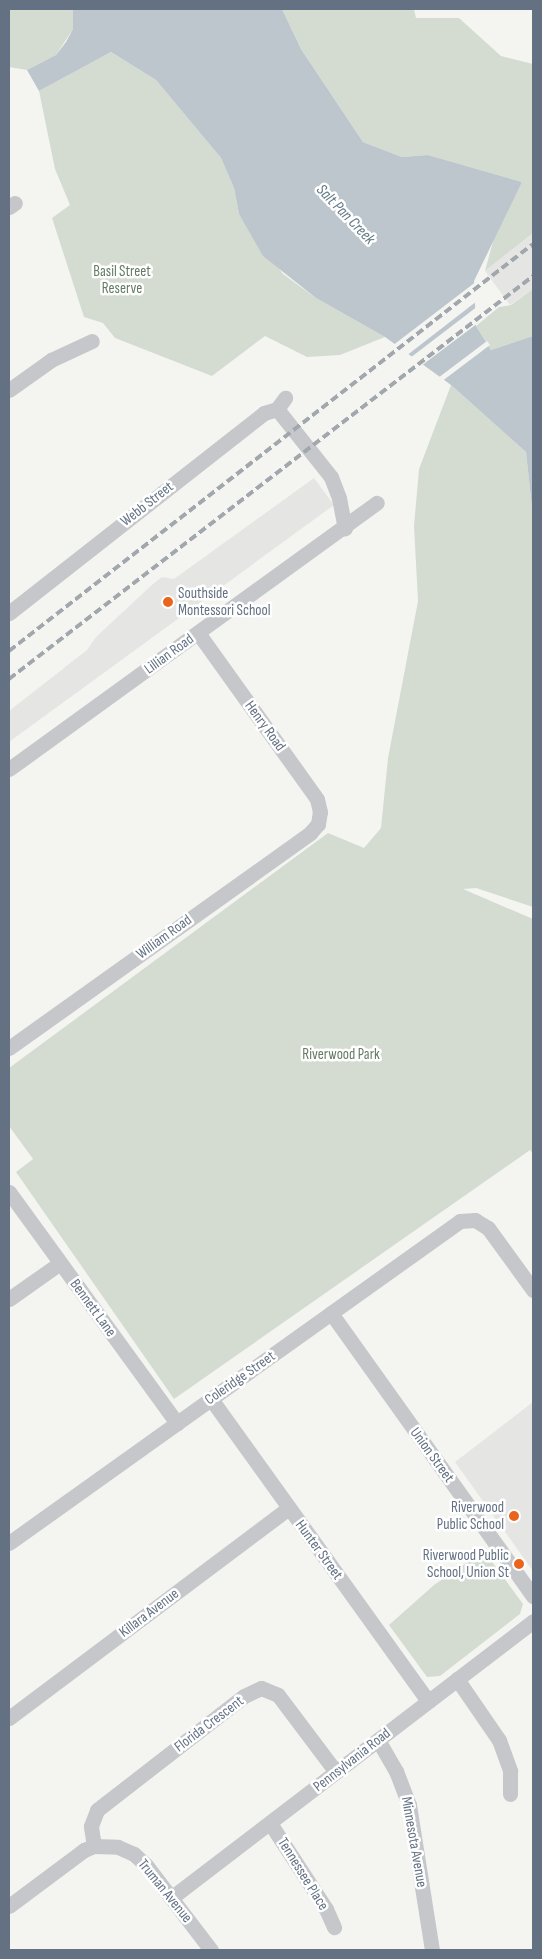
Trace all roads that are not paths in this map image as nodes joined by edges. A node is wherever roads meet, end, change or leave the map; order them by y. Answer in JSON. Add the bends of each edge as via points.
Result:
{"nodes":[{"id":1,"x":92,"y":341,"type":"dead end"},
{"id":2,"x":9,"y":390,"type":"edge"},
{"id":3,"x":376,"y":503,"type":"dead end"},
{"id":4,"x":345,"y":528,"type":"junction"},
{"id":5,"x":9,"y":613,"type":"edge"},
{"id":6,"x":198,"y":633,"type":"junction"},
{"id":7,"x":9,"y":769,"type":"edge"},
{"id":8,"x":318,"y":824,"type":"joint"},
{"id":9,"x":9,"y":1048,"type":"edge"},
{"id":10,"x":9,"y":1192,"type":"edge"},
{"id":11,"x":60,"y":1263,"type":"junction"},
{"id":12,"x":533,"y":1290,"type":"edge"},
{"id":13,"x":9,"y":1299,"type":"edge"},
{"id":14,"x":331,"y":1313,"type":"junction"},
{"id":15,"x":211,"y":1399,"type":"junction"},
{"id":16,"x":177,"y":1423,"type":"junction"},
{"id":17,"x":289,"y":1508,"type":"junction"},
{"id":18,"x":9,"y":1543,"type":"edge"},
{"id":19,"x":533,"y":1596,"type":"edge"},
{"id":20,"x":533,"y":1621,"type":"edge"},
{"id":21,"x":457,"y":1679,"type":"junction"},
{"id":22,"x":428,"y":1701,"type":"junction"},
{"id":23,"x":9,"y":1718,"type":"edge"},
{"id":24,"x":378,"y":1740,"type":"junction"},
{"id":25,"x":336,"y":1772,"type":"junction"},
{"id":26,"x":510,"y":1794,"type":"dead end"},
{"id":27,"x":270,"y":1823,"type":"junction"},
{"id":28,"x":94,"y":1846,"type":"junction"},
{"id":29,"x":171,"y":1898,"type":"junction"},
{"id":30,"x":9,"y":1906,"type":"edge"},
{"id":31,"x":334,"y":1927,"type":"dead end"},
{"id":32,"x":211,"y":1950,"type":"edge"},
{"id":33,"x":432,"y":1950,"type":"edge"}],
"edges":[{"from":1,"to":2,"type":"street","via":[[52,360]]},
{"from":3,"to":4,"type":"street","name":"Lillian Road"},
{"from":4,"to":5,"type":"street","name":"Webb Street","via":[[331,477],[281,403]]},
{"from":4,"to":6,"type":"street","name":"Lillian Road"},
{"from":6,"to":7,"type":"street","name":"Lillian Road"},
{"from":6,"to":8,"type":"street","name":"Henry Road","via":[[317,799]]},
{"from":8,"to":9,"type":"street","name":"William Road"},
{"from":10,"to":11,"type":"street","name":"Bennett Lane"},
{"from":11,"to":13,"type":"street"},
{"from":11,"to":16,"type":"street","name":"Bennett Lane"},
{"from":12,"to":14,"type":"street","name":"Coleridge Street","via":[[488,1228],[467,1219],[452,1226]]},
{"from":14,"to":15,"type":"street","name":"Coleridge Street"},
{"from":14,"to":19,"type":"street","name":"Union Street"},
{"from":15,"to":16,"type":"street","name":"Coleridge Street"},
{"from":15,"to":17,"type":"street","name":"Hunter Street"},
{"from":16,"to":18,"type":"street","name":"Coleridge Street"},
{"from":17,"to":22,"type":"street","name":"Hunter Street"},
{"from":17,"to":23,"type":"street","name":"Killara Avenue"},
{"from":20,"to":21,"type":"street","name":"Pennsylvania Road"},
{"from":21,"to":22,"type":"street","name":"Pennsylvania Road"},
{"from":21,"to":26,"type":"street","via":[[499,1740],[510,1771]]},
{"from":22,"to":24,"type":"street","name":"Pennsylvania Road"},
{"from":24,"to":25,"type":"street","name":"Pennsylvania Road"},
{"from":24,"to":33,"type":"street","name":"Minnesota Avenue","via":[[396,1770],[409,1805]]},
{"from":25,"to":27,"type":"street","name":"Pennsylvania Road"},
{"from":25,"to":28,"type":"street","name":"Florida Crescent","via":[[278,1695],[261,1688],[244,1696],[97,1810],[91,1826]]},
{"from":27,"to":29,"type":"street","name":"Pennsylvania Road"},
{"from":27,"to":31,"type":"street","name":"Tennessee Place","via":[[326,1909]]},
{"from":28,"to":29,"type":"street","name":"Truman Avenue","via":[[118,1847],[134,1854]]},
{"from":28,"to":30,"type":"street","via":[[75,1855]]},
{"from":29,"to":32,"type":"street","name":"Truman Avenue"}]}
